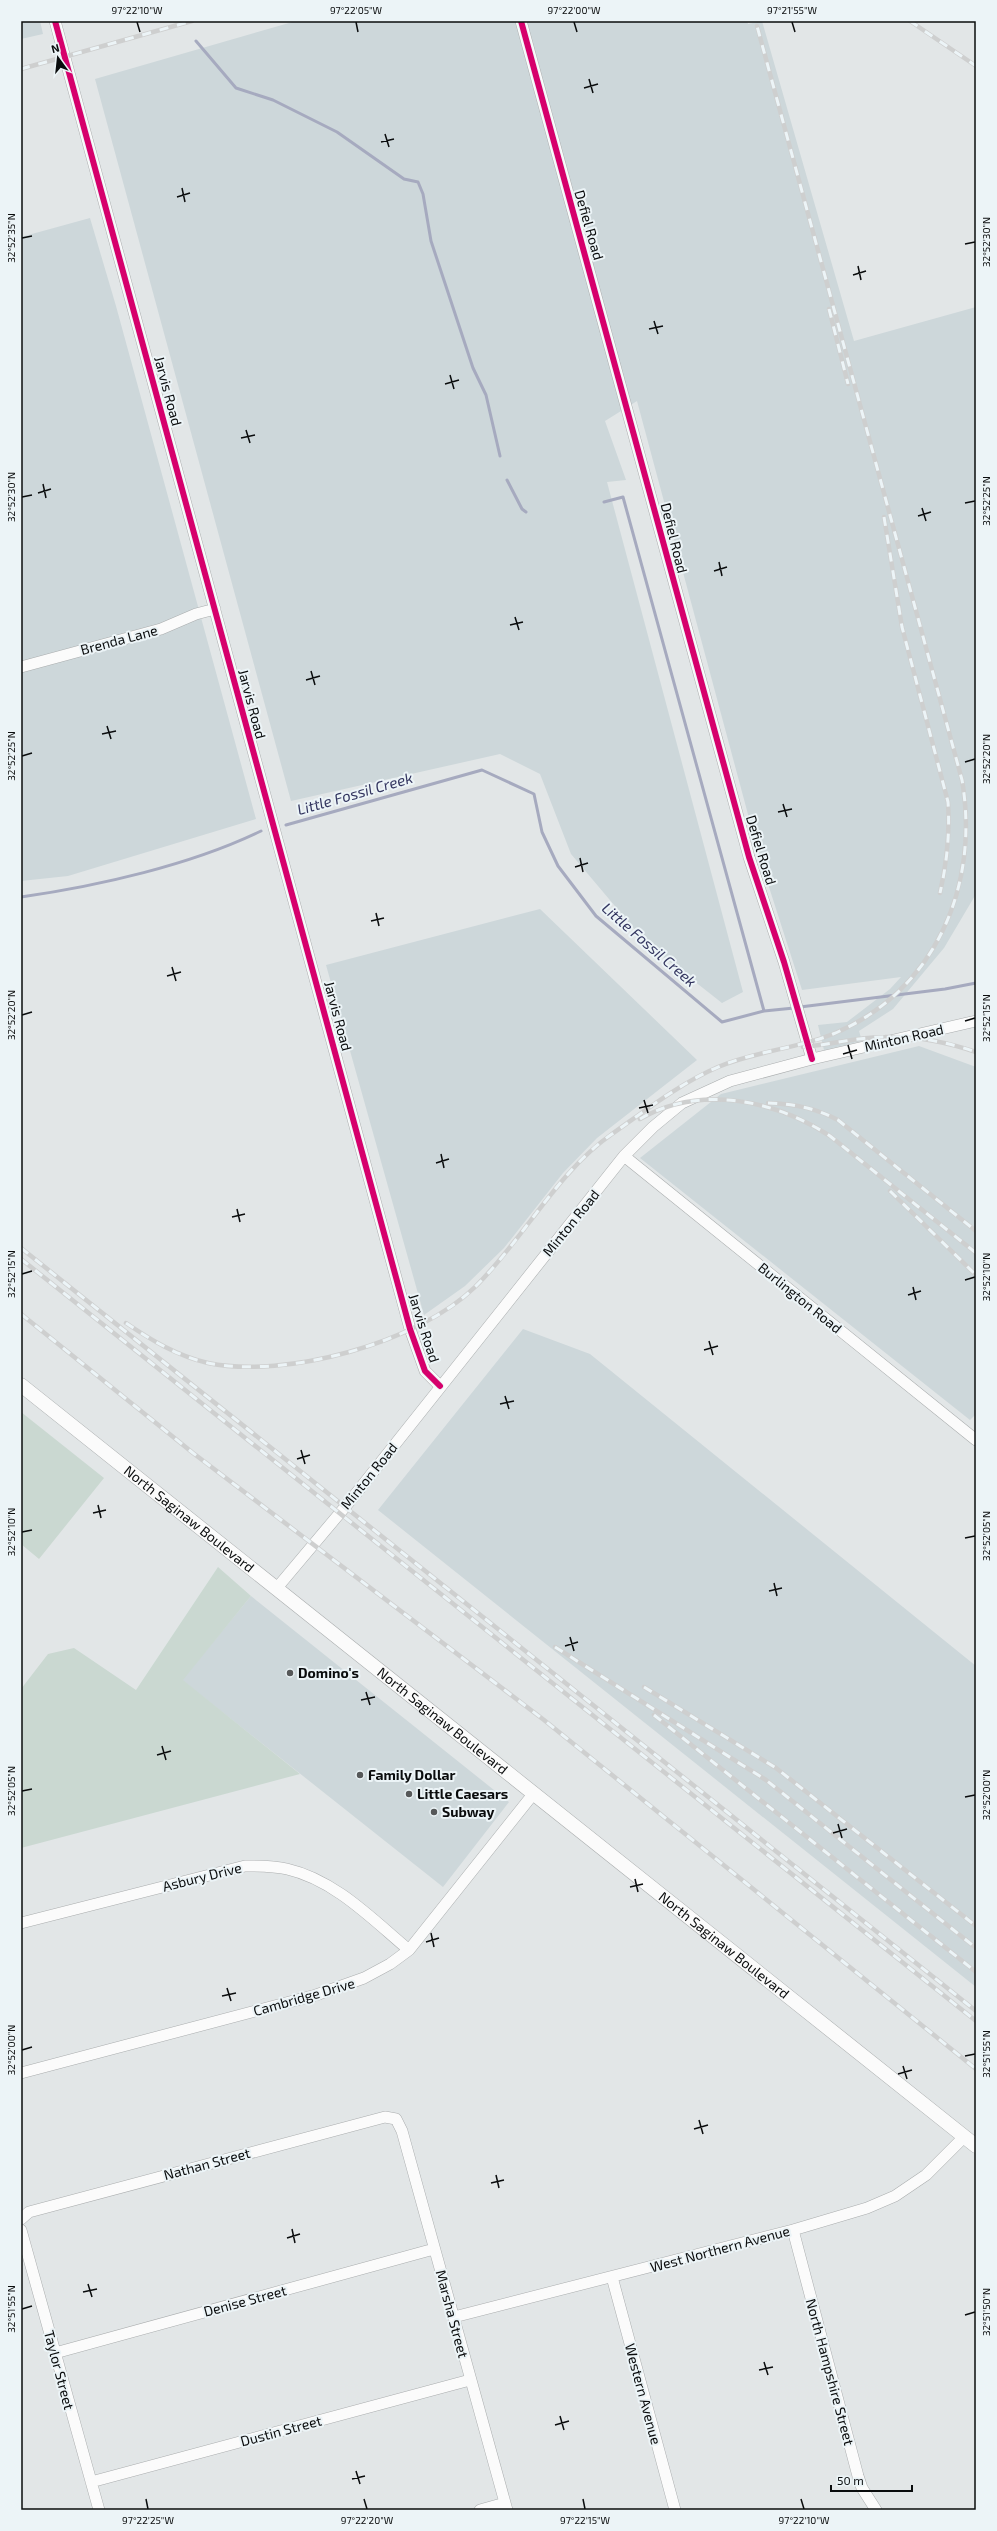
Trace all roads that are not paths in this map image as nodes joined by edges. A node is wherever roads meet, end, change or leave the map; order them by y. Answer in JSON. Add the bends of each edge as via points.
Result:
{"nodes":[{"id":1,"x":55,"y":21,"type":"edge"},
{"id":2,"x":521,"y":21,"type":"edge"},
{"id":3,"x":215,"y":609,"type":"junction"},
{"id":4,"x":21,"y":668,"type":"edge"},
{"id":5,"x":976,"y":1021,"type":"edge"},
{"id":6,"x":812,"y":1059,"type":"junction"},
{"id":7,"x":624,"y":1156,"type":"junction"},
{"id":8,"x":21,"y":1385,"type":"edge"},
{"id":9,"x":440,"y":1386,"type":"junction"},
{"id":10,"x":976,"y":1440,"type":"edge"},
{"id":11,"x":276,"y":1588,"type":"junction"},
{"id":12,"x":534,"y":1793,"type":"junction"},
{"id":13,"x":21,"y":1923,"type":"edge"},
{"id":14,"x":409,"y":1950,"type":"junction"},
{"id":15,"x":21,"y":2073,"type":"edge"},
{"id":16,"x":396,"y":2119,"type":"joint"},
{"id":17,"x":964,"y":2137,"type":"junction"},
{"id":18,"x":976,"y":2146,"type":"edge"},
{"id":19,"x":21,"y":2219,"type":"edge"},
{"id":20,"x":21,"y":2230,"type":"edge"},
{"id":21,"x":793,"y":2230,"type":"junction"},
{"id":22,"x":434,"y":2249,"type":"junction"},
{"id":23,"x":612,"y":2277,"type":"junction"},
{"id":24,"x":454,"y":2317,"type":"junction"},
{"id":25,"x":55,"y":2353,"type":"junction"},
{"id":26,"x":470,"y":2380,"type":"junction"},
{"id":27,"x":91,"y":2482,"type":"junction"},
{"id":28,"x":506,"y":2506,"type":"edge"},
{"id":29,"x":99,"y":2510,"type":"edge"},
{"id":30,"x":480,"y":2510,"type":"edge"},
{"id":31,"x":675,"y":2510,"type":"edge"},
{"id":32,"x":876,"y":2510,"type":"edge"}],
"edges":[{"from":1,"to":3,"type":"street","name":"Jarvis Road"},
{"from":2,"to":6,"type":"street","name":"Defiel Road","via":[[749,857]]},
{"from":3,"to":4,"type":"street","name":"Brenda Lane","via":[[161,629]]},
{"from":3,"to":9,"type":"street","name":"Jarvis Road","via":[[410,1329],[425,1371]]},
{"from":5,"to":6,"type":"street","name":"Minton Road"},
{"from":6,"to":7,"type":"street","name":"Minton Road","via":[[730,1081],[682,1103],[653,1126]]},
{"from":7,"to":9,"type":"street","name":"Minton Road"},
{"from":7,"to":10,"type":"street","name":"Burlington Road"},
{"from":8,"to":11,"type":"main road","name":"North Saginaw Boulevard"},
{"from":9,"to":11,"type":"street","name":"Minton Road","via":[[350,1501]]},
{"from":11,"to":12,"type":"main road","name":"North Saginaw Boulevard"},
{"from":12,"to":14,"type":"street","name":"Cambridge Drive"},
{"from":12,"to":17,"type":"main road","name":"North Saginaw Boulevard"},
{"from":13,"to":14,"type":"street","name":"Asbury Drive","via":[[245,1866],[275,1867],[288,1869],[333,1888]]},
{"from":14,"to":15,"type":"street","name":"Cambridge Drive","via":[[377,1971],[335,1989]]},
{"from":16,"to":19,"type":"street","name":"Nathan Street","via":[[385,2117],[30,2212]]},
{"from":16,"to":22,"type":"street","name":"Marsha Street","via":[[402,2131]]},
{"from":17,"to":18,"type":"main road","name":"North Saginaw Boulevard"},
{"from":17,"to":21,"type":"street","name":"West Northern Avenue","via":[[926,2175],[895,2196],[860,2211]]},
{"from":20,"to":25,"type":"street","name":"Taylor Street"},
{"from":21,"to":23,"type":"street","name":"West Northern Avenue"},
{"from":21,"to":32,"type":"street","name":"North Hampshire Street","via":[[858,2476]]},
{"from":22,"to":24,"type":"street","name":"Marsha Street"},
{"from":22,"to":25,"type":"street","name":"Denise Street"},
{"from":23,"to":24,"type":"street","name":"West Northern Avenue"},
{"from":23,"to":31,"type":"street","name":"Western Avenue"},
{"from":24,"to":26,"type":"street","name":"Marsha Street"},
{"from":25,"to":27,"type":"street","name":"Taylor Street"},
{"from":26,"to":27,"type":"street","name":"Dustin Street"},
{"from":26,"to":28,"type":"street","name":"Marsha Street"},
{"from":27,"to":29,"type":"street","name":"Taylor Street"},
{"from":28,"to":30,"type":"street"}]}
